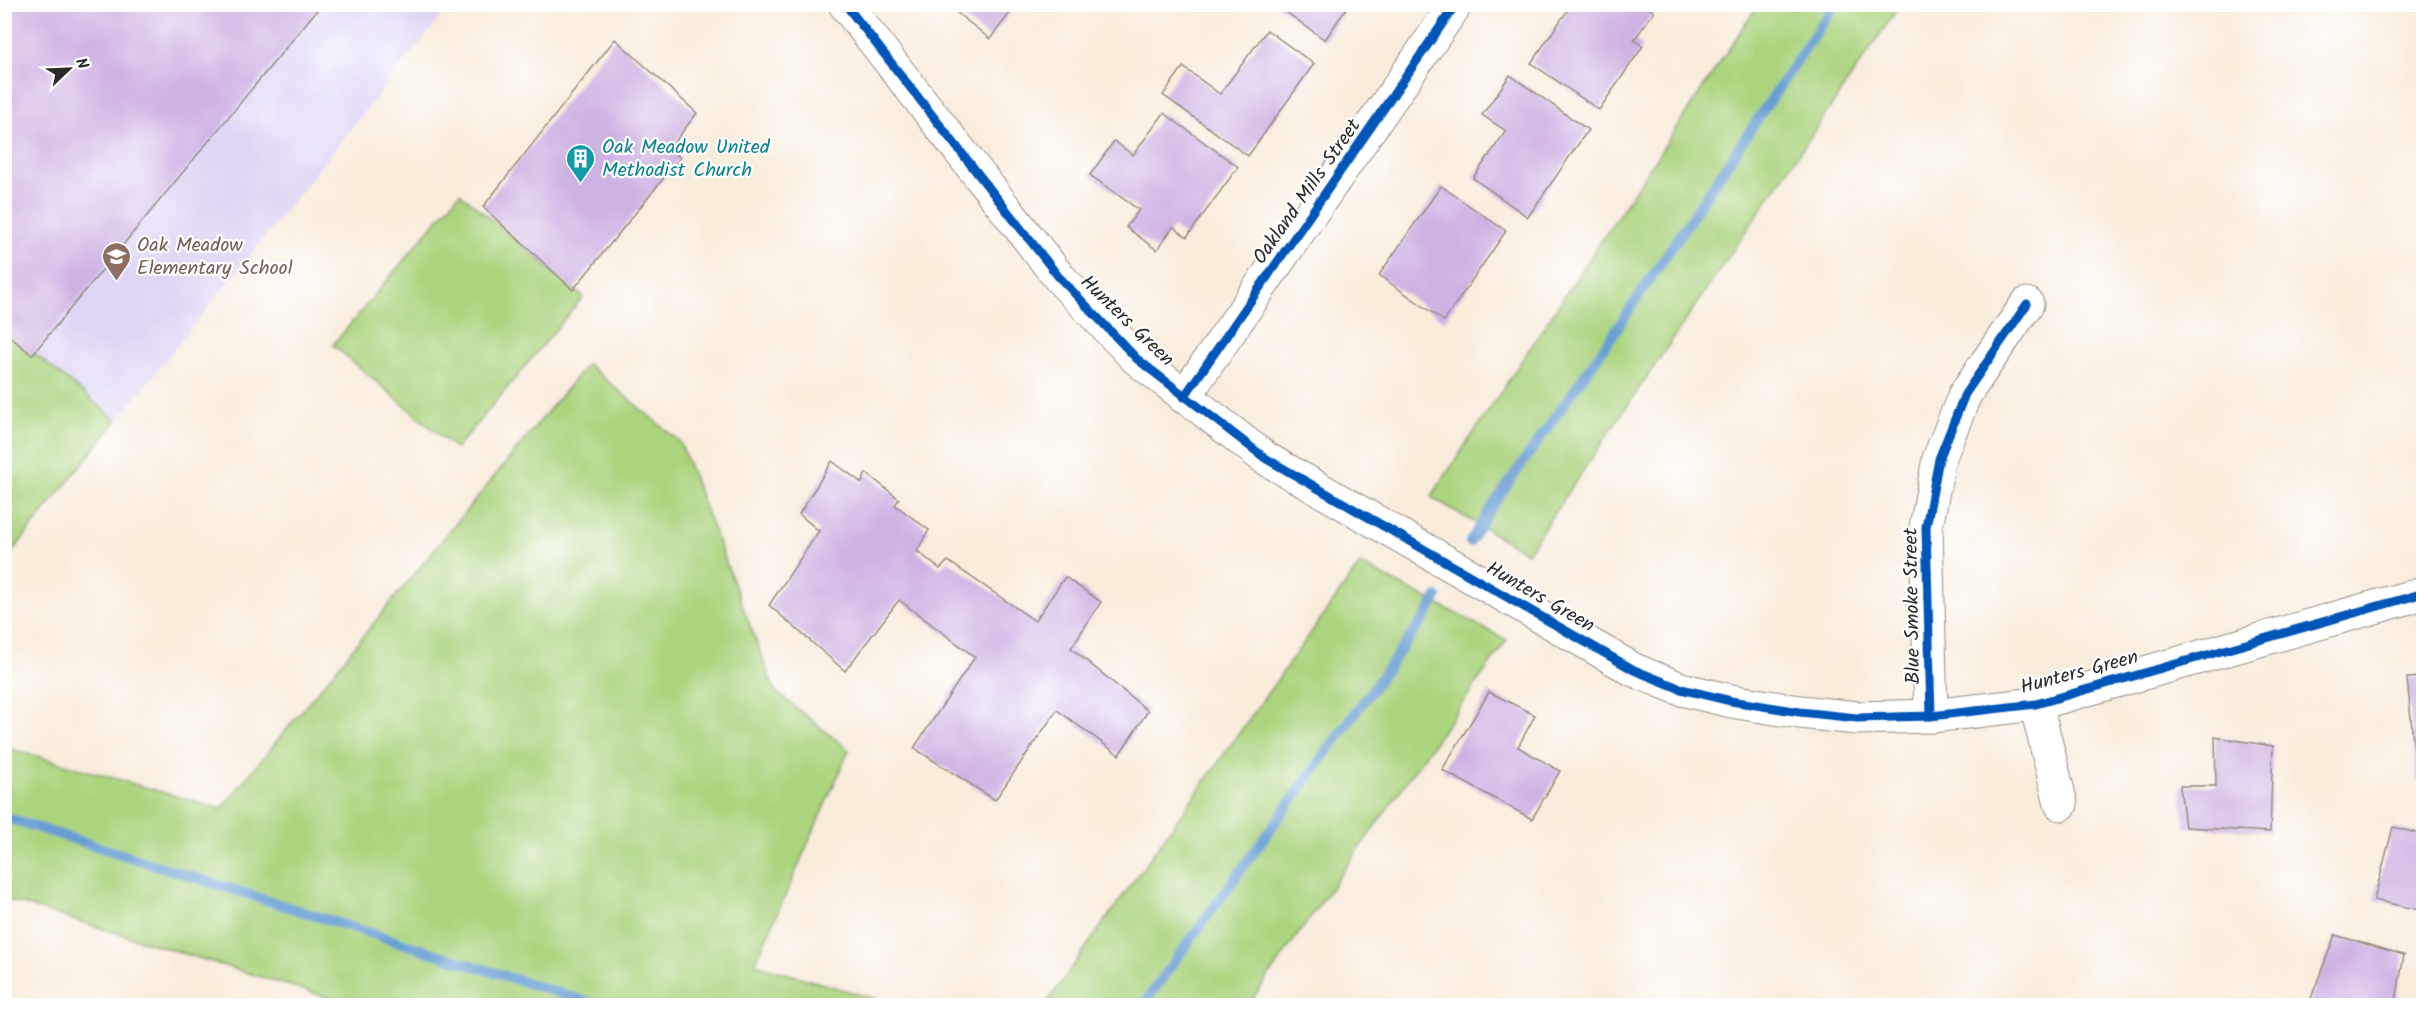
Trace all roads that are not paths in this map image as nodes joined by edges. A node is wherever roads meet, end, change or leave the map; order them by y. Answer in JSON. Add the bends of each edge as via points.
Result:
{"nodes":[{"id":1,"x":845,"y":4,"type":"edge"},
{"id":2,"x":1456,"y":4,"type":"edge"},
{"id":3,"x":2027,"y":304,"type":"dead end"},
{"id":4,"x":1184,"y":397,"type":"junction"},
{"id":5,"x":2424,"y":593,"type":"edge"},
{"id":6,"x":2036,"y":704,"type":"junction"},
{"id":7,"x":1931,"y":716,"type":"junction"},
{"id":8,"x":2061,"y":804,"type":"dead end"}],
"edges":[{"from":1,"to":4,"type":"street","name":"Hunters Green","via":[[1058,276],[1137,359]]},
{"from":2,"to":4,"type":"street","name":"Oakland Mills Street"},
{"from":3,"to":7,"type":"street","name":"Blue Smoke Street","via":[[1965,394],[1939,459],[1926,527]]},
{"from":4,"to":7,"type":"street","name":"Hunters Green","via":[[1265,458],[1634,670],[1681,689],[1800,712],[1857,718]]},
{"from":5,"to":6,"type":"street","name":"Hunters Green"},
{"from":6,"to":7,"type":"street","name":"Hunters Green"},
{"from":6,"to":8,"type":"street"}]}
